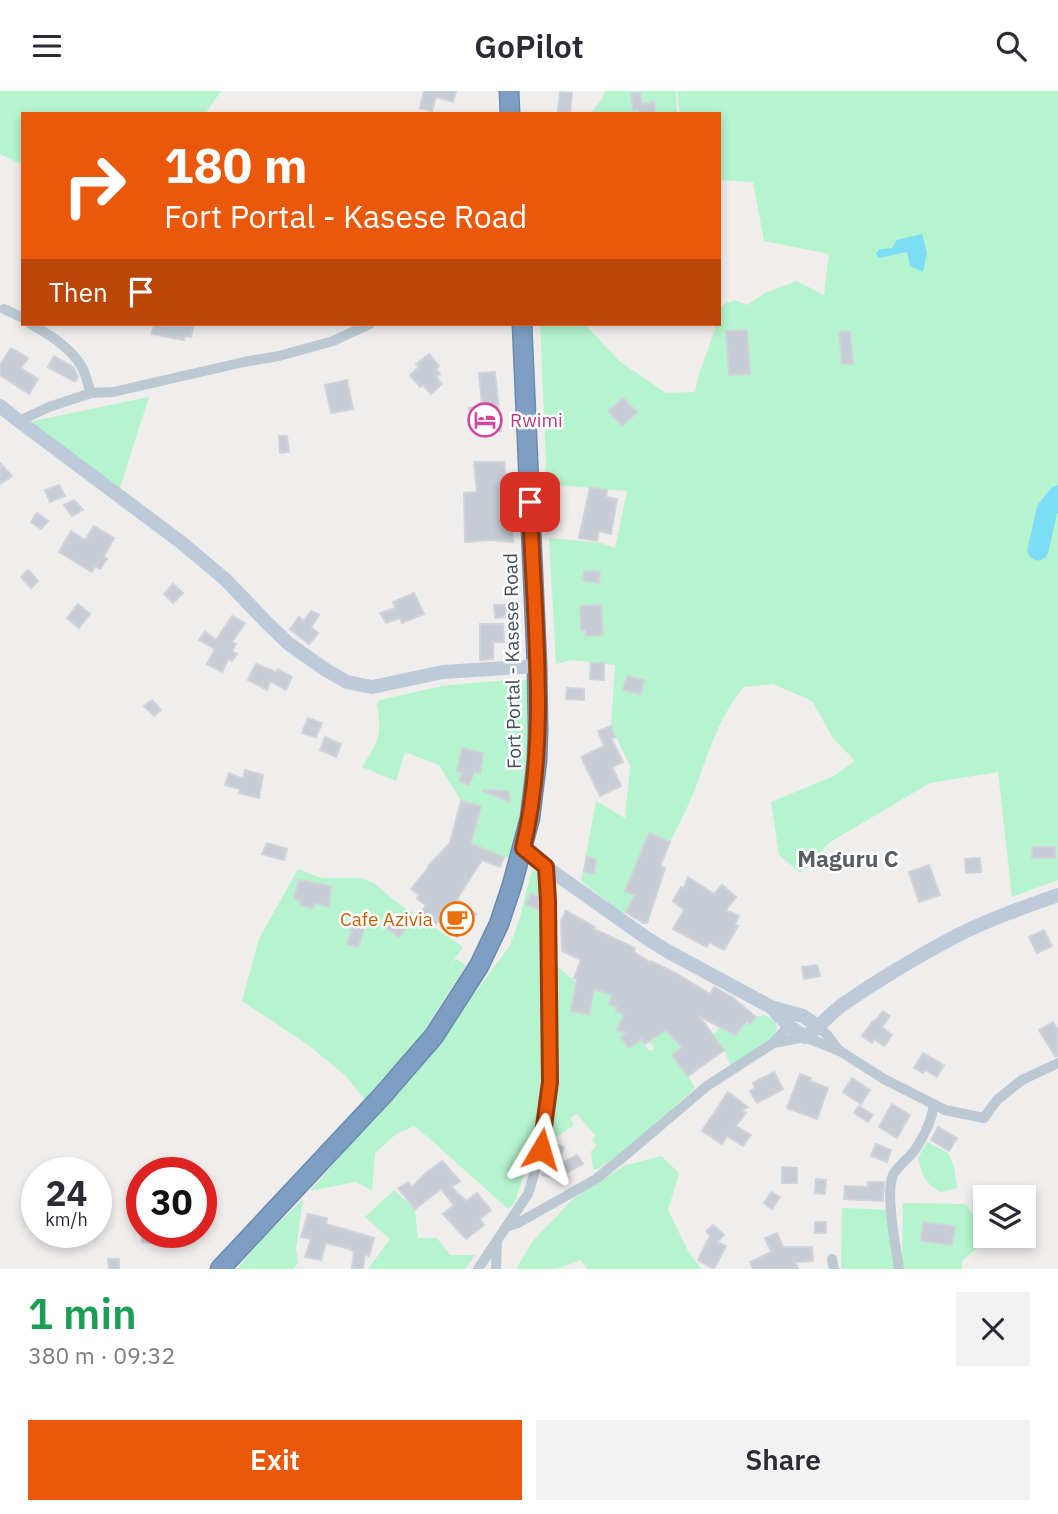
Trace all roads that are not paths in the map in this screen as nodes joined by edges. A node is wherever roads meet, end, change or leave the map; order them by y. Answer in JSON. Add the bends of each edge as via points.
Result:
{"nodes":[{"id":1,"x":509,"y":91,"type":"edge"},
{"id":2,"x":510,"y":112,"type":"edge"},
{"id":3,"x":4,"y":309,"type":"dead end"},
{"id":4,"x":21,"y":317,"type":"edge"},
{"id":5,"x":35,"y":326,"type":"edge"},
{"id":6,"x":366,"y":326,"type":"edge"},
{"id":7,"x":522,"y":326,"type":"edge"},
{"id":8,"x":91,"y":394,"type":"junction"},
{"id":9,"x":0,"y":406,"type":"edge"},
{"id":10,"x":19,"y":421,"type":"junction"},
{"id":11,"x":537,"y":666,"type":"junction"},
{"id":12,"x":523,"y":848,"type":"junction"},
{"id":13,"x":546,"y":867,"type":"junction"},
{"id":14,"x":1058,"y":895,"type":"edge"},
{"id":15,"x":771,"y":1007,"type":"junction"},
{"id":16,"x":839,"y":1007,"type":"junction"},
{"id":17,"x":803,"y":1016,"type":"junction"},
{"id":18,"x":789,"y":1026,"type":"junction"},
{"id":19,"x":819,"y":1027,"type":"junction"},
{"id":20,"x":805,"y":1037,"type":"junction"},
{"id":21,"x":772,"y":1044,"type":"junction"},
{"id":22,"x":840,"y":1051,"type":"junction"},
{"id":23,"x":1058,"y":1063,"type":"edge"},
{"id":24,"x":934,"y":1104,"type":"junction"},
{"id":25,"x":505,"y":1227,"type":"junction"},
{"id":26,"x":497,"y":1240,"type":"junction"},
{"id":27,"x":220,"y":1269,"type":"edge"},
{"id":28,"x":478,"y":1269,"type":"edge"},
{"id":29,"x":496,"y":1269,"type":"edge"},
{"id":30,"x":899,"y":1269,"type":"edge"}],
"edges":[{"from":1,"to":2,"type":"highway"},
{"from":3,"to":4,"type":"street"},
{"from":5,"to":8,"type":"street","via":[[73,356]]},
{"from":6,"to":8,"type":"street","via":[[279,356]]},
{"from":7,"to":11,"type":"highway","name":"Fort Portal - Kasese Road"},
{"from":8,"to":10,"type":"street"},
{"from":9,"to":10,"type":"street"},
{"from":10,"to":11,"type":"street","via":[[182,543],[289,644],[347,683],[372,687],[443,672]]},
{"from":11,"to":12,"type":"highway","name":"Fort Portal - Kasese Road","via":[[537,760]]},
{"from":12,"to":13,"type":"street"},
{"from":12,"to":27,"type":"highway","name":"Fort Portal - Kasese Road","via":[[491,943],[434,1036]]},
{"from":13,"to":15,"type":"street","via":[[669,952]]},
{"from":13,"to":25,"type":"street","via":[[550,1082],[541,1149],[527,1194]]},
{"from":14,"to":16,"type":"street","via":[[958,935]]},
{"from":15,"to":17,"type":"street"},
{"from":15,"to":18,"type":"street"},
{"from":16,"to":17,"type":"street"},
{"from":16,"to":19,"type":"street"},
{"from":17,"to":18,"type":"street"},
{"from":17,"to":19,"type":"street"},
{"from":18,"to":20,"type":"street"},
{"from":18,"to":21,"type":"street"},
{"from":19,"to":20,"type":"street"},
{"from":19,"to":22,"type":"street"},
{"from":20,"to":21,"type":"street"},
{"from":20,"to":22,"type":"street"},
{"from":21,"to":25,"type":"street","via":[[707,1086],[596,1179]]},
{"from":22,"to":24,"type":"street"},
{"from":23,"to":24,"type":"street","via":[[1022,1080],[997,1100],[984,1118]]},
{"from":24,"to":30,"type":"street","via":[[932,1119],[915,1149],[892,1178]]},
{"from":25,"to":26,"type":"street"},
{"from":26,"to":28,"type":"street"},
{"from":26,"to":29,"type":"street"}]}
